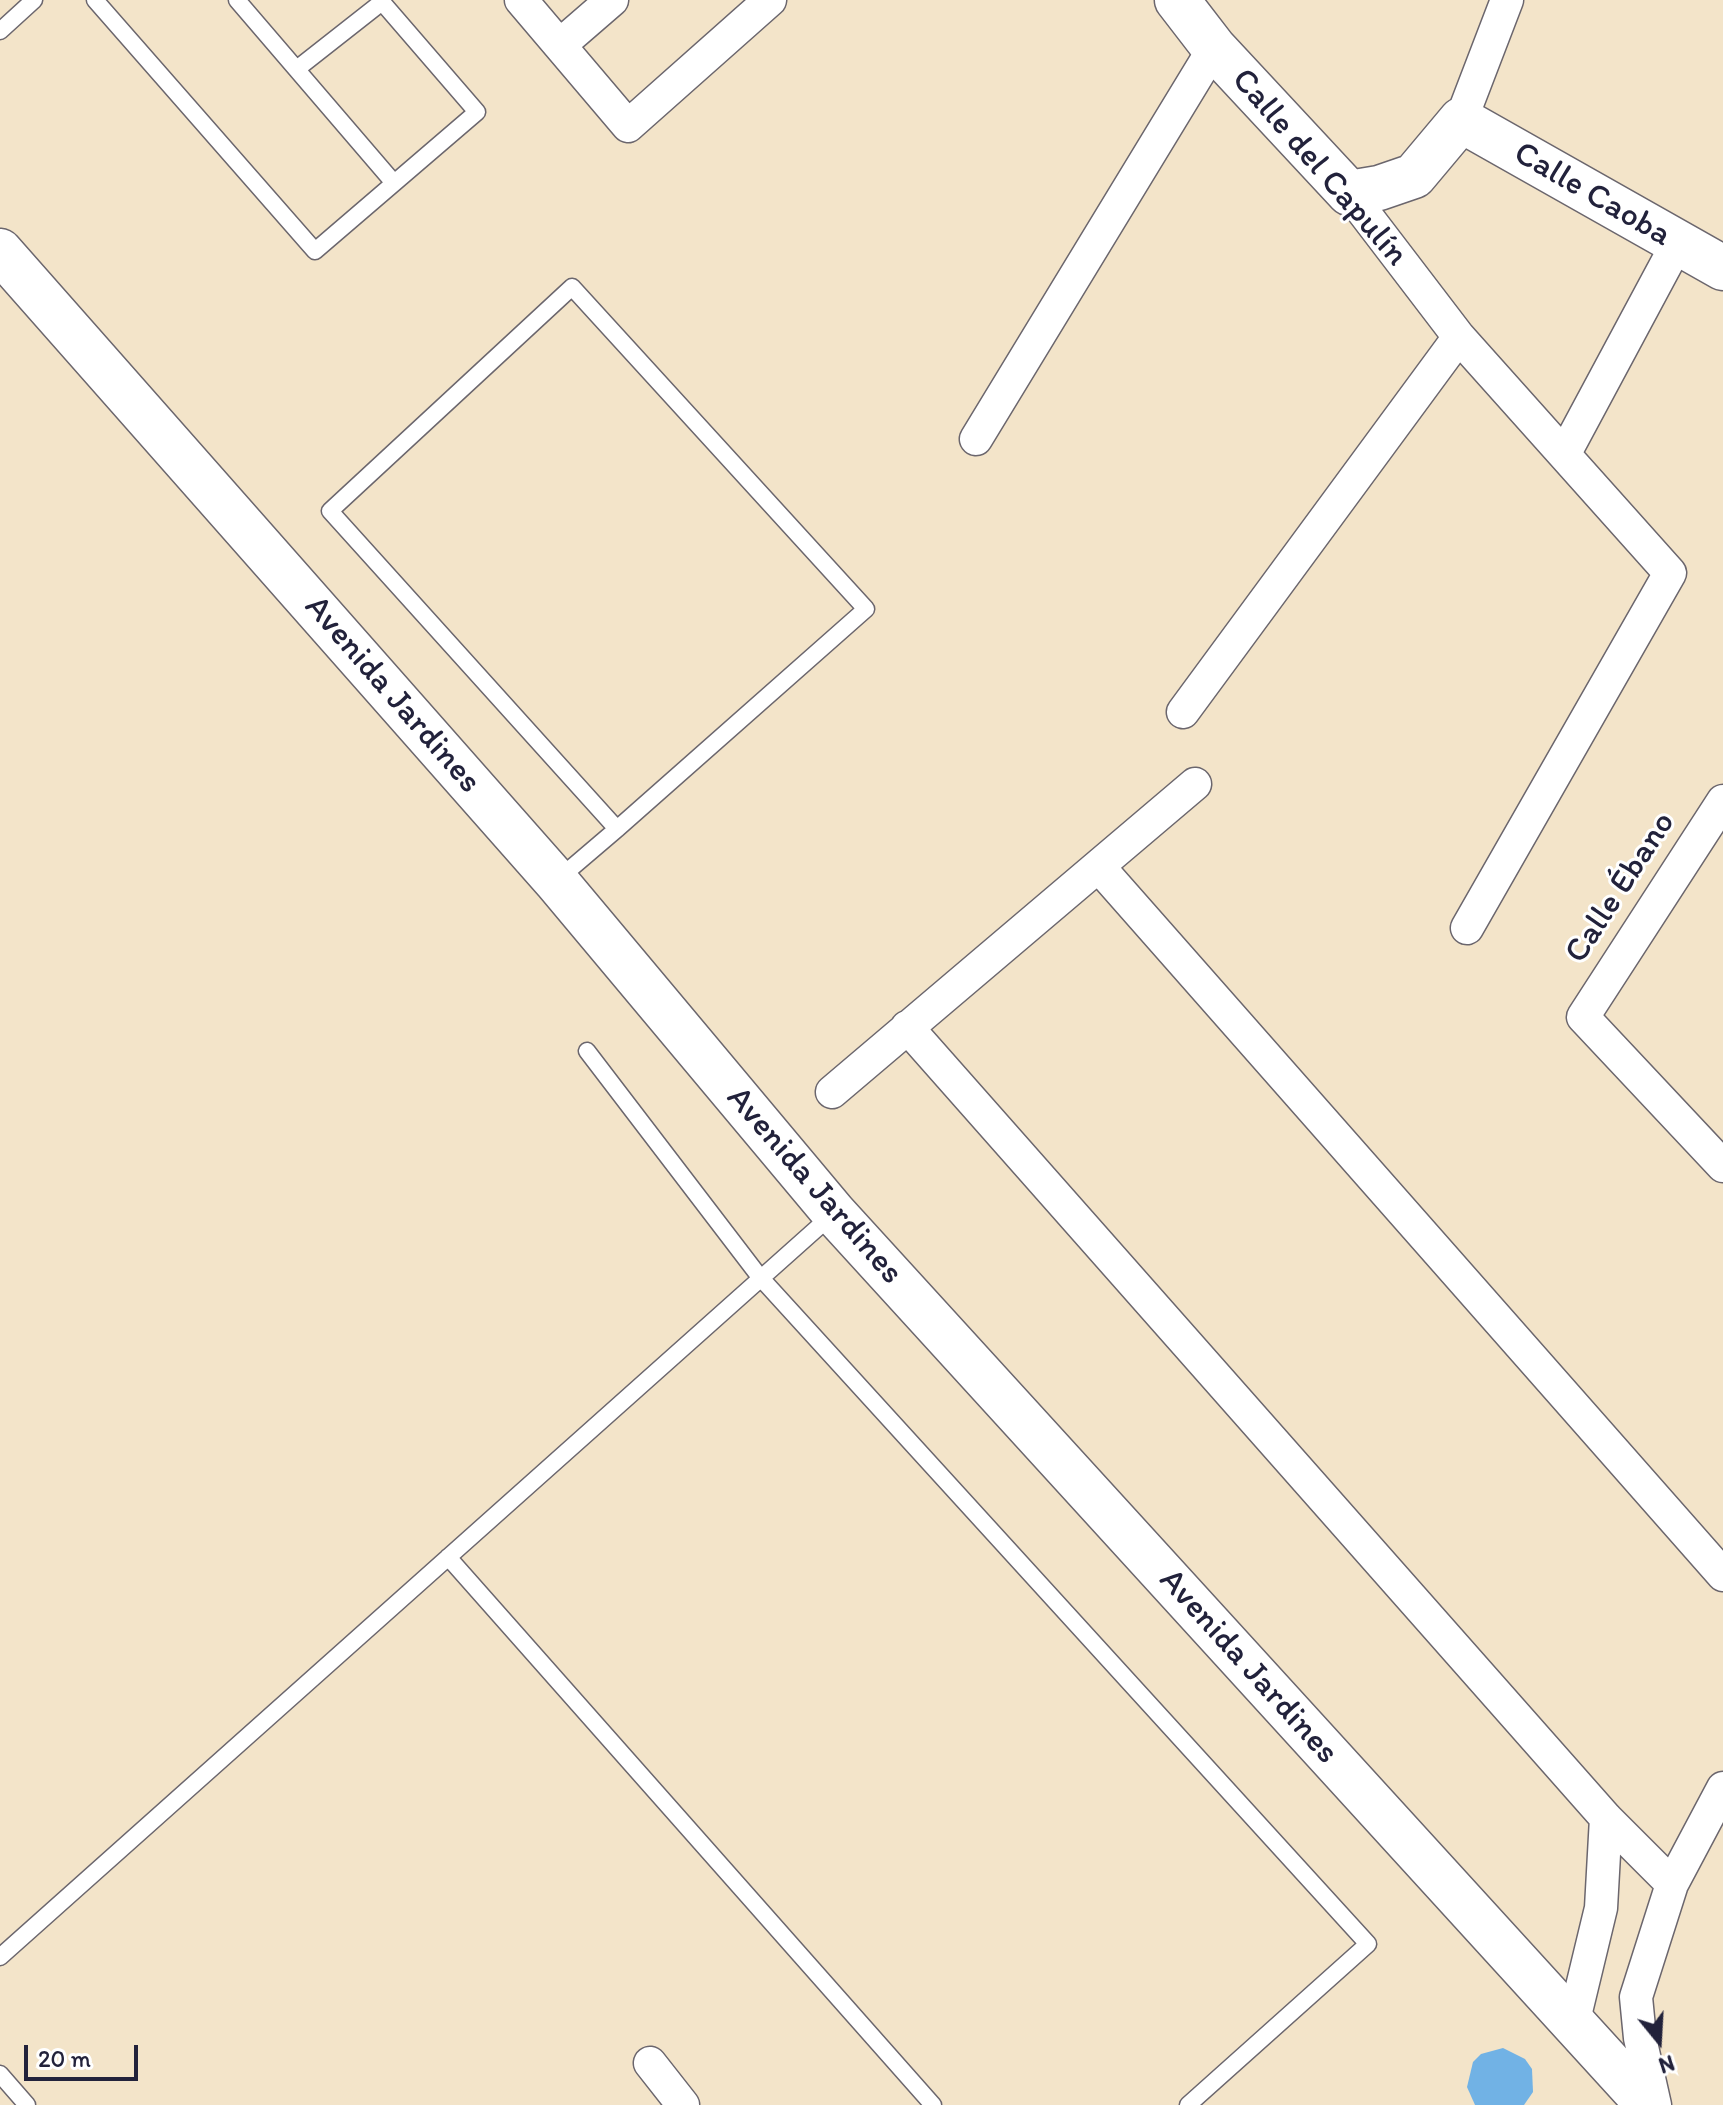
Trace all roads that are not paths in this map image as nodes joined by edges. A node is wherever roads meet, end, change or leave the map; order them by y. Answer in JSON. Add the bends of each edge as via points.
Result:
{"nodes":[{"id":1,"x":34,"y":0,"type":"edge"},
{"id":2,"x":95,"y":0,"type":"edge"},
{"id":3,"x":237,"y":0,"type":"edge"},
{"id":4,"x":521,"y":0,"type":"edge"},
{"id":5,"x":612,"y":0,"type":"edge"},
{"id":6,"x":770,"y":0,"type":"edge"},
{"id":7,"x":1177,"y":0,"type":"edge"},
{"id":8,"x":1507,"y":0,"type":"edge"},
{"id":9,"x":0,"y":31,"type":"edge"},
{"id":10,"x":560,"y":45,"type":"junction"},
{"id":11,"x":1214,"y":48,"type":"junction"},
{"id":12,"x":298,"y":68,"type":"junction"},
{"id":13,"x":1461,"y":120,"type":"junction"},
{"id":14,"x":394,"y":183,"type":"junction"},
{"id":15,"x":1349,"y":193,"type":"junction"},
{"id":16,"x":1677,"y":244,"type":"junction"},
{"id":17,"x":0,"y":251,"type":"edge"},
{"id":18,"x":1723,"y":268,"type":"edge"},
{"id":19,"x":1459,"y":337,"type":"junction"},
{"id":20,"x":976,"y":439,"type":"dead end"},
{"id":21,"x":1565,"y":453,"type":"junction"},
{"id":22,"x":1183,"y":712,"type":"dead end"},
{"id":23,"x":1195,"y":784,"type":"dead end"},
{"id":24,"x":1723,"y":801,"type":"edge"},
{"id":25,"x":617,"y":829,"type":"junction"},
{"id":26,"x":1099,"y":867,"type":"junction"},
{"id":27,"x":556,"y":881,"type":"junction"},
{"id":28,"x":1467,"y":928,"type":"dead end"},
{"id":29,"x":907,"y":1027,"type":"junction"},
{"id":30,"x":587,"y":1051,"type":"dead end"},
{"id":31,"x":832,"y":1092,"type":"dead end"},
{"id":32,"x":1723,"y":1166,"type":"edge"},
{"id":33,"x":834,"y":1213,"type":"junction"},
{"id":34,"x":759,"y":1276,"type":"junction"},
{"id":35,"x":448,"y":1557,"type":"junction"},
{"id":36,"x":1723,"y":1575,"type":"edge"},
{"id":37,"x":1723,"y":1788,"type":"edge"},
{"id":38,"x":1606,"y":1818,"type":"junction"},
{"id":39,"x":1672,"y":1884,"type":"junction"},
{"id":40,"x":0,"y":1957,"type":"edge"},
{"id":41,"x":1573,"y":2024,"type":"junction"},
{"id":42,"x":650,"y":2063,"type":"dead end"},
{"id":43,"x":0,"y":2074,"type":"edge"},
{"id":44,"x":27,"y":2105,"type":"edge"},
{"id":45,"x":683,"y":2105,"type":"edge"},
{"id":46,"x":933,"y":2105,"type":"edge"},
{"id":47,"x":1188,"y":2105,"type":"edge"},
{"id":48,"x":1648,"y":2105,"type":"edge"},
{"id":49,"x":1655,"y":2105,"type":"edge"}],
"edges":[{"from":1,"to":9,"type":"lane"},
{"from":2,"to":14,"type":"lane","via":[[315,251]]},
{"from":3,"to":12,"type":"lane"},
{"from":4,"to":10,"type":"street"},
{"from":5,"to":10,"type":"street"},
{"from":6,"to":10,"type":"street","via":[[628,126]]},
{"from":7,"to":11,"type":"street","name":"Calle del Capulín"},
{"from":8,"to":13,"type":"street"},
{"from":11,"to":15,"type":"street","name":"Calle del Capulín"},
{"from":11,"to":20,"type":"street"},
{"from":12,"to":14,"type":"lane"},
{"from":12,"to":14,"type":"lane","via":[[382,2],[477,112]]},
{"from":13,"to":15,"type":"street","via":[[1414,176]]},
{"from":13,"to":16,"type":"street","name":"Calle Caoba"},
{"from":15,"to":19,"type":"street","name":"Calle del Capulín"},
{"from":16,"to":18,"type":"street","name":"Calle Caoba"},
{"from":16,"to":21,"type":"street"},
{"from":17,"to":27,"type":"street","name":"Avenida Jardines"},
{"from":19,"to":21,"type":"street","name":"Calle del Capulín"},
{"from":19,"to":22,"type":"street"},
{"from":21,"to":28,"type":"street","name":"Calle del Capulín","via":[[1670,573]]},
{"from":23,"to":26,"type":"street"},
{"from":24,"to":32,"type":"street","name":"Calle Ébano","via":[[1583,1017]]},
{"from":25,"to":25,"type":"lane","via":[[866,609],[572,287],[330,511]]},
{"from":25,"to":27,"type":"lane"},
{"from":26,"to":29,"type":"street"},
{"from":26,"to":36,"type":"street"},
{"from":27,"to":33,"type":"street","name":"Avenida Jardines"},
{"from":29,"to":31,"type":"street"},
{"from":29,"to":38,"type":"street"},
{"from":30,"to":34,"type":"lane"},
{"from":33,"to":34,"type":"lane"},
{"from":33,"to":41,"type":"street","name":"Avenida Jardines"},
{"from":34,"to":35,"type":"lane"},
{"from":34,"to":47,"type":"lane","via":[[1368,1944]]},
{"from":35,"to":40,"type":"lane"},
{"from":35,"to":46,"type":"lane"},
{"from":37,"to":39,"type":"street"},
{"from":38,"to":39,"type":"street"},
{"from":38,"to":41,"type":"street","via":[[1601,1908]]},
{"from":39,"to":49,"type":"street","via":[[1636,1997]]},
{"from":41,"to":48,"type":"street","name":"Avenida Jardines"},
{"from":42,"to":45,"type":"street"},
{"from":43,"to":44,"type":"lane"}]}
